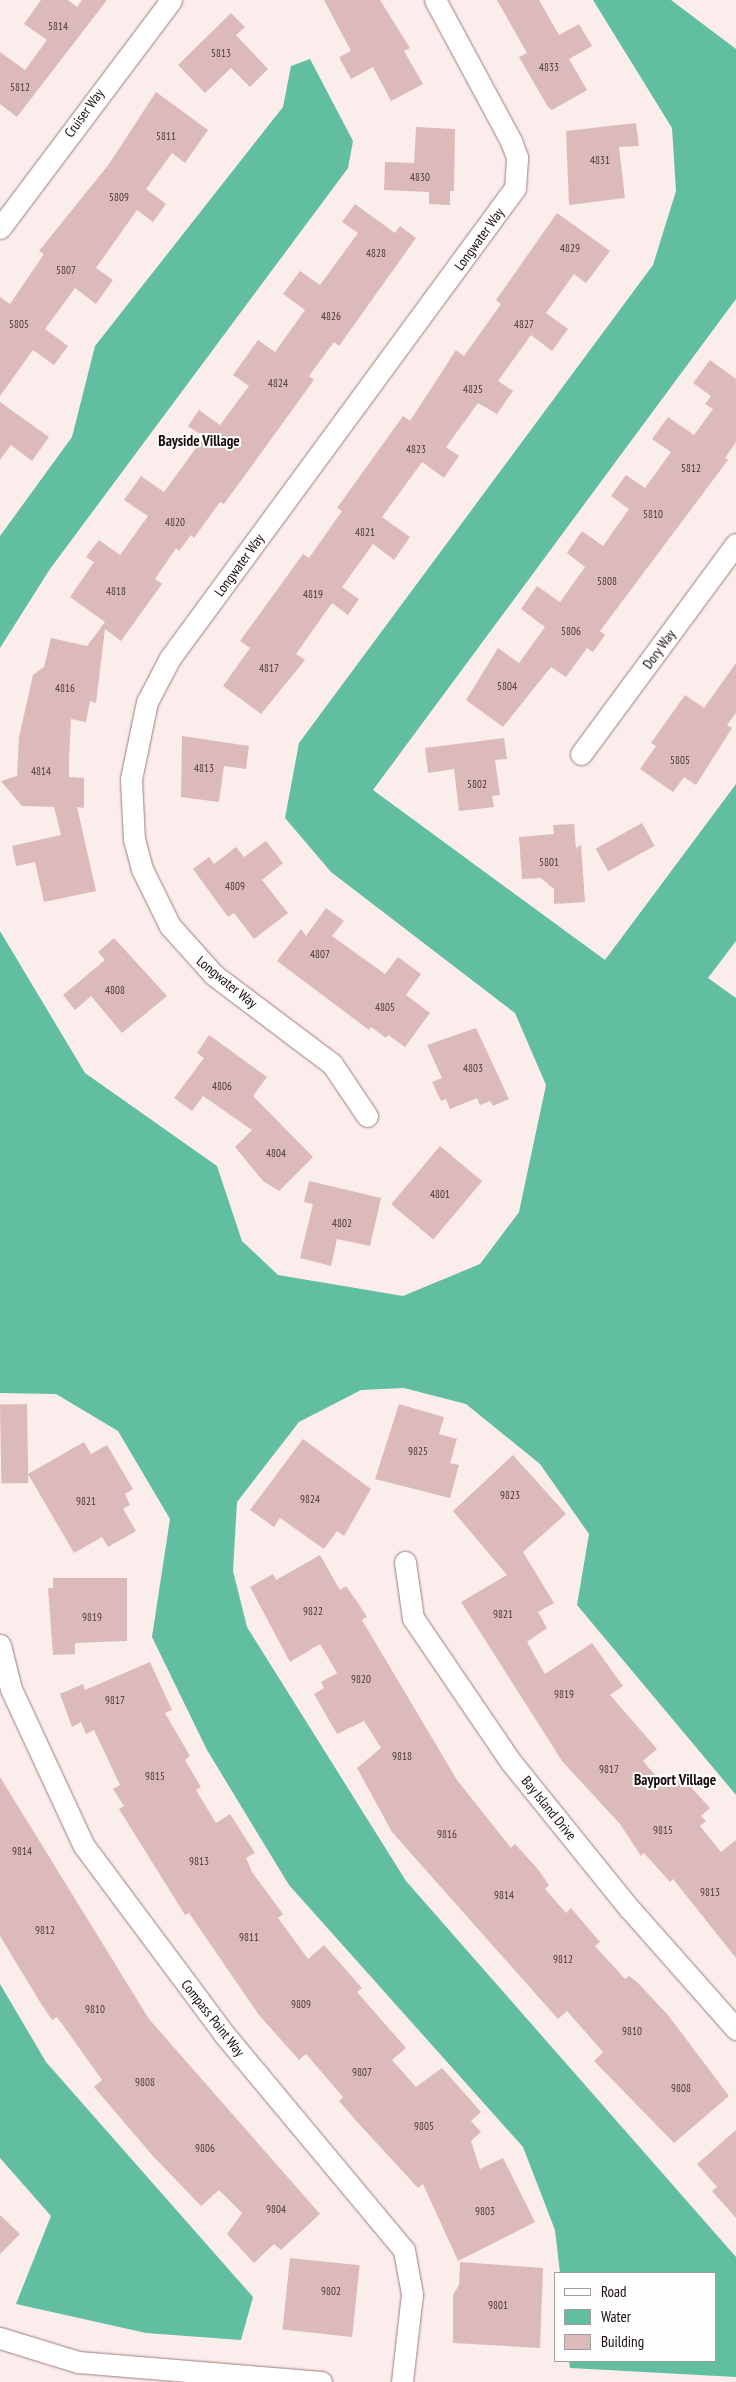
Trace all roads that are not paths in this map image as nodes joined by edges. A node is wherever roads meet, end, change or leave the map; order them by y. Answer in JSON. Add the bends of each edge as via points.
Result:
{"nodes":[{"id":1,"x":171,"y":0,"type":"edge"},
{"id":2,"x":435,"y":0,"type":"edge"},
{"id":3,"x":0,"y":228,"type":"edge"},
{"id":4,"x":736,"y":544,"type":"edge"},
{"id":5,"x":581,"y":754,"type":"dead end"},
{"id":6,"x":367,"y":1116,"type":"dead end"},
{"id":7,"x":405,"y":1562,"type":"dead end"},
{"id":8,"x":0,"y":1645,"type":"edge"},
{"id":9,"x":736,"y":2029,"type":"edge"},
{"id":10,"x":0,"y":2338,"type":"edge"},
{"id":11,"x":321,"y":2382,"type":"edge"},
{"id":12,"x":402,"y":2382,"type":"edge"}],
"edges":[{"from":1,"to":3,"type":"street","name":"Cruiser Way"},
{"from":2,"to":6,"type":"street","name":"Longwater Way","via":[[511,141],[517,157],[515,188],[170,658],[147,702],[130,779],[137,849],[170,926],[214,975],[332,1064]]},
{"from":4,"to":5,"type":"street","name":"Dory Way"},
{"from":7,"to":9,"type":"street","name":"Bay Island Drive","via":[[413,1618],[511,1762],[629,1908]]},
{"from":8,"to":12,"type":"street","name":"Compass Point Way","via":[[11,1689],[84,1846],[224,2034],[404,2250],[412,2294]]},
{"from":10,"to":11,"type":"street","via":[[78,2362]]}]}
